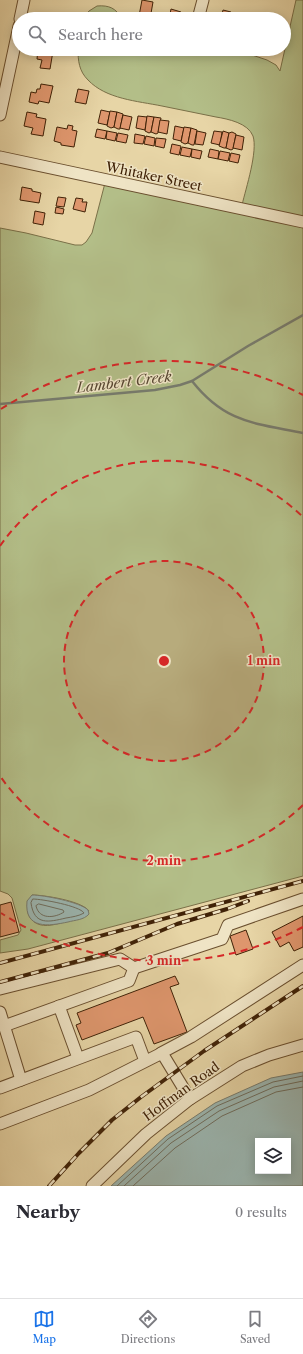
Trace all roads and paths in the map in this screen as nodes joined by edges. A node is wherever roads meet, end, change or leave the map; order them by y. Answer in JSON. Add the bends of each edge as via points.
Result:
{"nodes":[{"id":1,"x":24,"y":0,"type":"edge"},
{"id":2,"x":202,"y":0,"type":"edge"},
{"id":3,"x":21,"y":12,"type":"edge"},
{"id":4,"x":199,"y":12,"type":"edge"},
{"id":5,"x":13,"y":56,"type":"edge"},
{"id":6,"x":0,"y":115,"type":"edge"},
{"id":7,"x":0,"y":157,"type":"edge"},
{"id":8,"x":303,"y":222,"type":"edge"},
{"id":9,"x":303,"y":899,"type":"edge"},
{"id":10,"x":303,"y":965,"type":"edge"},
{"id":11,"x":134,"y":968,"type":"junction"},
{"id":12,"x":0,"y":989,"type":"edge"},
{"id":13,"x":59,"y":1006,"type":"junction"},
{"id":14,"x":0,"y":1012,"type":"edge"},
{"id":15,"x":4,"y":1026,"type":"junction"},
{"id":16,"x":303,"y":1045,"type":"edge"},
{"id":17,"x":161,"y":1053,"type":"junction"},
{"id":18,"x":78,"y":1058,"type":"junction"},
{"id":19,"x":144,"y":1061,"type":"junction"},
{"id":20,"x":21,"y":1080,"type":"junction"},
{"id":21,"x":0,"y":1088,"type":"edge"},
{"id":22,"x":190,"y":1099,"type":"junction"},
{"id":23,"x":0,"y":1124,"type":"edge"},
{"id":24,"x":92,"y":1186,"type":"edge"}],
"edges":[{"from":1,"to":3,"type":"street"},
{"from":2,"to":4,"type":"street"},
{"from":5,"to":6,"type":"street"},
{"from":7,"to":8,"type":"street","name":"Whitaker Street"},
{"from":9,"to":11,"type":"street","via":[[228,925],[222,939]]},
{"from":10,"to":17,"type":"street","via":[[191,1037]]},
{"from":11,"to":12,"type":"street","via":[[120,959]]},
{"from":11,"to":13,"type":"street","via":[[129,981]]},
{"from":13,"to":15,"type":"street"},
{"from":13,"to":18,"type":"street"},
{"from":14,"to":15,"type":"street"},
{"from":15,"to":20,"type":"street"},
{"from":16,"to":22,"type":"street","name":"Hoffman Road","via":[[242,1066]]},
{"from":17,"to":19,"type":"street"},
{"from":17,"to":22,"type":"street"},
{"from":18,"to":19,"type":"street","via":[[136,1037]]},
{"from":18,"to":20,"type":"street"},
{"from":19,"to":23,"type":"street","via":[[89,1090]]},
{"from":20,"to":21,"type":"street"},
{"from":22,"to":24,"type":"street","name":"Hoffman Road","via":[[146,1134]]}]}
